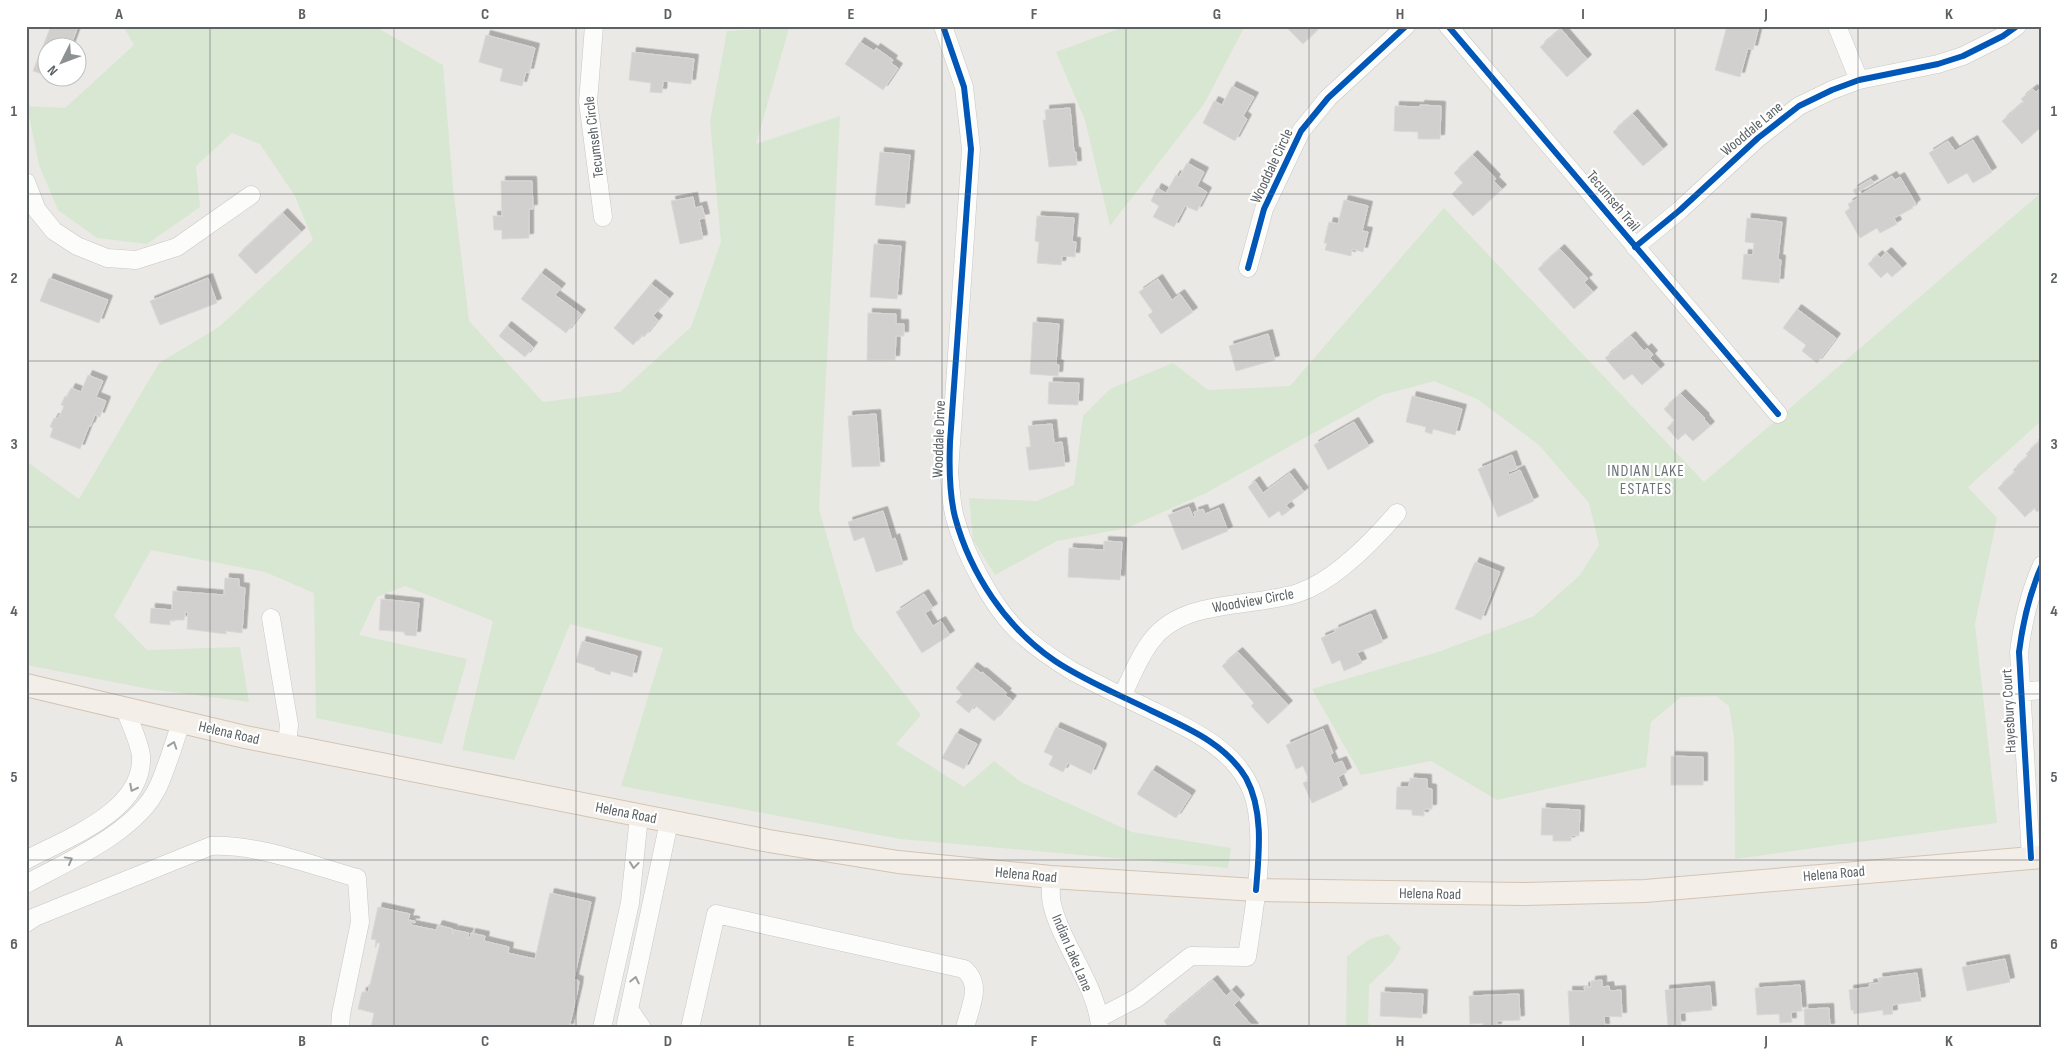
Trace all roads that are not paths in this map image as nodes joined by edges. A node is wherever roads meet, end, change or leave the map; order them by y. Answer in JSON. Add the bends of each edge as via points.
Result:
{"nodes":[{"id":1,"x":594,"y":26,"type":"edge"},
{"id":2,"x":943,"y":26,"type":"edge"},
{"id":3,"x":1406,"y":26,"type":"edge"},
{"id":4,"x":1448,"y":26,"type":"edge"},
{"id":5,"x":1837,"y":26,"type":"edge"},
{"id":6,"x":2017,"y":26,"type":"edge"},
{"id":7,"x":1860,"y":80,"type":"junction"},
{"id":8,"x":26,"y":182,"type":"edge"},
{"id":9,"x":251,"y":195,"type":"dead end"},
{"id":10,"x":603,"y":217,"type":"dead end"},
{"id":11,"x":1635,"y":246,"type":"junction"},
{"id":12,"x":1248,"y":268,"type":"dead end"},
{"id":13,"x":1778,"y":414,"type":"dead end"},
{"id":14,"x":1398,"y":514,"type":"dead end"},
{"id":15,"x":2042,"y":566,"type":"edge"},
{"id":16,"x":271,"y":618,"type":"dead end"},
{"id":17,"x":26,"y":685,"type":"edge"},
{"id":18,"x":2042,"y":690,"type":"edge"},
{"id":19,"x":2020,"y":692,"type":"junction"},
{"id":20,"x":1122,"y":696,"type":"junction"},
{"id":21,"x":125,"y":708,"type":"junction"},
{"id":22,"x":181,"y":722,"type":"junction"},
{"id":23,"x":286,"y":745,"type":"junction"},
{"id":24,"x":639,"y":816,"type":"junction"},
{"id":25,"x":669,"y":822,"type":"junction"},
{"id":26,"x":2037,"y":858,"type":"edge"},
{"id":27,"x":26,"y":860,"type":"edge"},
{"id":28,"x":1051,"y":877,"type":"junction"},
{"id":29,"x":26,"y":884,"type":"edge"},
{"id":30,"x":1256,"y":890,"type":"junction"},
{"id":31,"x":26,"y":923,"type":"edge"},
{"id":32,"x":629,"y":1009,"type":"junction"},
{"id":33,"x":1100,"y":1023,"type":"edge"},
{"id":34,"x":340,"y":1028,"type":"edge"},
{"id":35,"x":602,"y":1028,"type":"edge"},
{"id":36,"x":625,"y":1028,"type":"edge"},
{"id":37,"x":642,"y":1028,"type":"edge"},
{"id":38,"x":690,"y":1028,"type":"edge"},
{"id":39,"x":965,"y":1028,"type":"edge"}],
"edges":[{"from":1,"to":10,"type":"street","name":"Tecumseh Circle","via":[[588,102]]},
{"from":2,"to":20,"type":"street","name":"Wooddale Drive","via":[[964,87],[971,150],[950,442],[949,473],[955,518],[975,567],[1001,611],[1017,630],[1054,660]]},
{"from":3,"to":12,"type":"street","name":"Wooddale Circle","via":[[1328,98],[1301,132],[1264,209]]},
{"from":4,"to":11,"type":"street","name":"Tecumseh Trail"},
{"from":5,"to":7,"type":"street"},
{"from":6,"to":7,"type":"street","name":"Wooddale Lane","via":[[1963,56]]},
{"from":7,"to":11,"type":"street","name":"Wooddale Lane","via":[[1798,106]]},
{"from":8,"to":9,"type":"street","via":[[37,210],[54,230],[77,246],[107,258],[136,260],[177,247]]},
{"from":11,"to":13,"type":"street","name":"Tecumseh Trail"},
{"from":14,"to":20,"type":"street","name":"Woodview Circle","via":[[1370,544],[1326,579],[1306,590],[1257,602],[1205,609],[1167,626],[1153,639]]},
{"from":15,"to":19,"type":"street","name":"Hayesbury Court","via":[[2023,618],[2019,652]]},
{"from":16,"to":23,"type":"street","via":[[289,725]]},
{"from":17,"to":21,"type":"main road","name":"Helena Road"},
{"from":18,"to":19,"type":"street"},
{"from":19,"to":26,"type":"street","name":"Hayesbury Court"},
{"from":20,"to":30,"type":"street","name":"Wooddale Drive","via":[[1210,740],[1236,764],[1252,792],[1257,809]]},
{"from":21,"to":22,"type":"main road","name":"Helena Road"},
{"from":21,"to":27,"type":"street","one_way":true,"via":[[141,754],[139,776],[128,798],[108,816]]},
{"from":22,"to":23,"type":"main road","name":"Helena Road"},
{"from":29,"to":22,"type":"street","one_way":true,"via":[[118,832],[142,812],[157,789]]},
{"from":23,"to":24,"type":"main road","name":"Helena Road"},
{"from":24,"to":25,"type":"main road","name":"Helena Road"},
{"from":24,"to":35,"type":"street","one_way":true,"via":[[630,903]]},
{"from":25,"to":28,"type":"main road","name":"Helena Road","via":[[898,862]]},
{"from":32,"to":25,"type":"street","one_way":true},
{"from":26,"to":30,"type":"main road","name":"Helena Road","via":[[1645,891],[1467,894]]},
{"from":28,"to":30,"type":"main road","name":"Helena Road"},
{"from":28,"to":33,"type":"street","name":"Indian Lake Lane","via":[[1052,905]]},
{"from":30,"to":33,"type":"street","name":"Wooddale Drive","via":[[1247,957],[1192,956]]},
{"from":31,"to":34,"type":"street","via":[[211,846],[230,845],[357,878],[360,922],[340,1014]]},
{"from":32,"to":36,"type":"street"},
{"from":32,"to":37,"type":"street"},
{"from":38,"to":39,"type":"street","via":[[716,914],[964,969],[972,976],[975,986]]}]}
